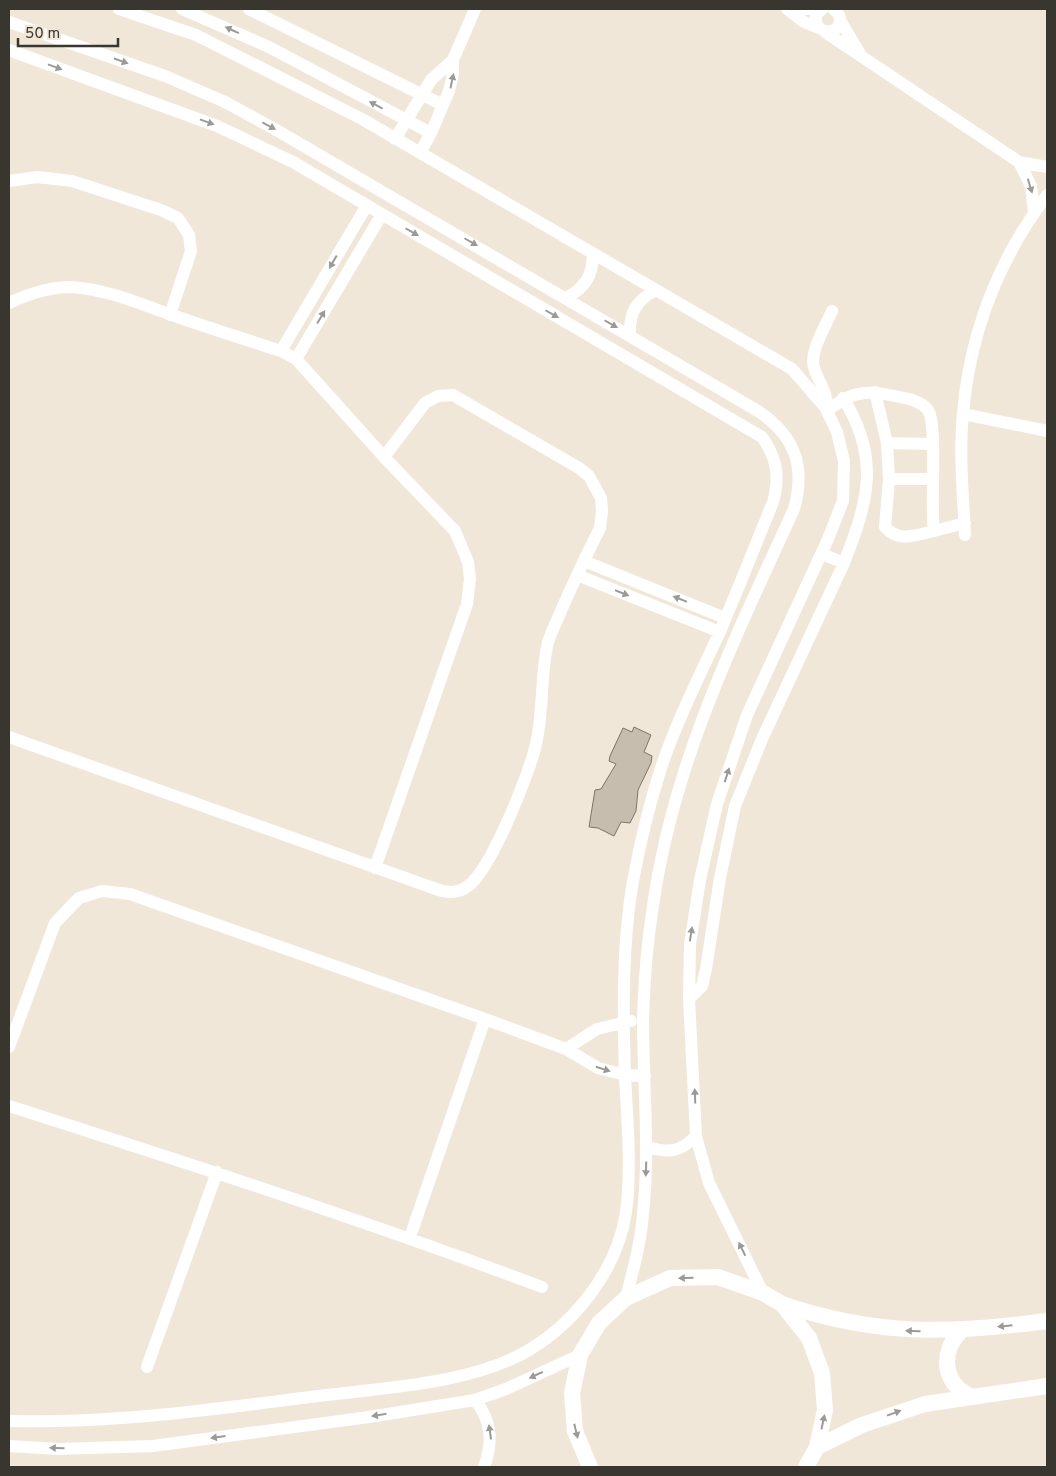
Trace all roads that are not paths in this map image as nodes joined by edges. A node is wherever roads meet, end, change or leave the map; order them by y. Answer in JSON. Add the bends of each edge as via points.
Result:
{"nodes":[{"id":1,"x":119,"y":9,"type":"edge"},
{"id":2,"x":182,"y":9,"type":"edge"},
{"id":3,"x":249,"y":9,"type":"edge"},
{"id":4,"x":475,"y":9,"type":"edge"},
{"id":5,"x":787,"y":9,"type":"edge"},
{"id":6,"x":802,"y":9,"type":"edge"},
{"id":7,"x":821,"y":9,"type":"edge"},
{"id":8,"x":150,"y":14,"type":"edge"},
{"id":9,"x":839,"y":14,"type":"edge"},
{"id":10,"x":9,"y":22,"type":"edge"},
{"id":11,"x":822,"y":30,"type":"junction"},
{"id":12,"x":9,"y":50,"type":"edge"},
{"id":13,"x":859,"y":52,"type":"junction"},
{"id":14,"x":453,"y":60,"type":"junction"},
{"id":15,"x":421,"y":94,"type":"junction"},
{"id":16,"x":443,"y":105,"type":"junction"},
{"id":17,"x":407,"y":121,"type":"junction"},
{"id":18,"x":431,"y":133,"type":"junction"},
{"id":19,"x":395,"y":139,"type":"junction"},
{"id":20,"x":420,"y":153,"type":"junction"},
{"id":21,"x":1019,"y":162,"type":"junction"},
{"id":22,"x":1047,"y":167,"type":"edge"},
{"id":23,"x":9,"y":181,"type":"edge"},
{"id":24,"x":1047,"y":195,"type":"edge"},
{"id":25,"x":367,"y":205,"type":"junction"},
{"id":26,"x":1034,"y":212,"type":"junction"},
{"id":27,"x":382,"y":214,"type":"junction"},
{"id":28,"x":350,"y":234,"type":"junction"},
{"id":29,"x":364,"y":243,"type":"junction"},
{"id":30,"x":593,"y":253,"type":"junction"},
{"id":31,"x":656,"y":290,"type":"junction"},
{"id":32,"x":566,"y":298,"type":"junction"},
{"id":33,"x":9,"y":303,"type":"edge"},
{"id":34,"x":832,"y":310,"type":"dead end"},
{"id":35,"x":170,"y":314,"type":"junction"},
{"id":36,"x":630,"y":334,"type":"junction"},
{"id":37,"x":282,"y":351,"type":"junction"},
{"id":38,"x":296,"y":359,"type":"junction"},
{"id":39,"x":875,"y":392,"type":"junction"},
{"id":40,"x":843,"y":398,"type":"junction"},
{"id":41,"x":826,"y":409,"type":"junction"},
{"id":42,"x":962,"y":414,"type":"junction"},
{"id":43,"x":1047,"y":431,"type":"edge"},
{"id":44,"x":887,"y":443,"type":"junction"},
{"id":45,"x":933,"y":444,"type":"junction"},
{"id":46,"x":384,"y":458,"type":"junction"},
{"id":47,"x":888,"y":479,"type":"junction"},
{"id":48,"x":933,"y":479,"type":"junction"},
{"id":49,"x":934,"y":531,"type":"junction"},
{"id":50,"x":822,"y":554,"type":"junction"},
{"id":51,"x":584,"y":561,"type":"junction"},
{"id":52,"x":844,"y":563,"type":"junction"},
{"id":53,"x":577,"y":575,"type":"junction"},
{"id":54,"x":725,"y":618,"type":"junction"},
{"id":55,"x":720,"y":632,"type":"junction"},
{"id":56,"x":9,"y":737,"type":"edge"},
{"id":57,"x":375,"y":868,"type":"junction"},
{"id":58,"x":689,"y":999,"type":"junction"},
{"id":59,"x":485,"y":1019,"type":"junction"},
{"id":60,"x":643,"y":1021,"type":"junction"},
{"id":61,"x":625,"y":1022,"type":"junction"},
{"id":62,"x":9,"y":1047,"type":"edge"},
{"id":63,"x":566,"y":1049,"type":"junction"},
{"id":64,"x":625,"y":1075,"type":"junction"},
{"id":65,"x":645,"y":1076,"type":"junction"},
{"id":66,"x":9,"y":1106,"type":"edge"},
{"id":67,"x":696,"y":1136,"type":"junction"},
{"id":68,"x":646,"y":1146,"type":"junction"},
{"id":69,"x":217,"y":1172,"type":"junction"},
{"id":70,"x":410,"y":1237,"type":"junction"},
{"id":71,"x":542,"y":1287,"type":"dead end"},
{"id":72,"x":763,"y":1293,"type":"junction"},
{"id":73,"x":626,"y":1298,"type":"junction"},
{"id":74,"x":782,"y":1304,"type":"junction"},
{"id":75,"x":1047,"y":1321,"type":"edge"},
{"id":76,"x":962,"y":1330,"type":"junction"},
{"id":77,"x":580,"y":1355,"type":"junction"},
{"id":78,"x":147,"y":1367,"type":"dead end"},
{"id":79,"x":1046,"y":1387,"type":"edge"},
{"id":80,"x":970,"y":1396,"type":"junction"},
{"id":81,"x":476,"y":1400,"type":"junction"},
{"id":82,"x":9,"y":1421,"type":"edge"},
{"id":83,"x":9,"y":1446,"type":"edge"},
{"id":84,"x":818,"y":1447,"type":"junction"},
{"id":85,"x":484,"y":1467,"type":"edge"},
{"id":86,"x":590,"y":1467,"type":"edge"},
{"id":87,"x":806,"y":1467,"type":"edge"}],
"edges":[{"from":1,"to":8,"type":"street"},
{"from":17,"to":2,"type":"street","one_way":true,"via":[[269,47]]},
{"from":3,"to":15,"type":"street"},
{"from":4,"to":14,"type":"street"},
{"from":5,"to":11,"type":"street"},
{"from":6,"to":7,"type":"street"},
{"from":7,"to":11,"type":"street","via":[[815,20]]},
{"from":8,"to":19,"type":"street","via":[[196,34]]},
{"from":9,"to":11,"type":"street","via":[[837,28]]},
{"from":9,"to":13,"type":"street"},
{"from":10,"to":32,"type":"street","one_way":true,"via":[[165,76],[225,102]]},
{"from":11,"to":13,"type":"street","via":[[840,44]]},
{"from":12,"to":25,"type":"street","one_way":true,"via":[[217,126],[293,162]]},
{"from":13,"to":21,"type":"street"},
{"from":14,"to":15,"type":"street","via":[[440,69]]},
{"from":16,"to":14,"type":"street","one_way":true,"via":[[453,74]]},
{"from":15,"to":16,"type":"street"},
{"from":15,"to":17,"type":"street"},
{"from":16,"to":18,"type":"street"},
{"from":17,"to":18,"type":"street"},
{"from":17,"to":19,"type":"street"},
{"from":18,"to":20,"type":"street"},
{"from":19,"to":20,"type":"street"},
{"from":20,"to":30,"type":"street"},
{"from":21,"to":22,"type":"street"},
{"from":21,"to":26,"type":"street","one_way":true,"via":[[1031,186]]},
{"from":23,"to":35,"type":"street","via":[[37,177],[72,181],[178,218],[189,235],[191,251]]},
{"from":24,"to":26,"type":"street"},
{"from":25,"to":27,"type":"street"},
{"from":25,"to":28,"type":"street"},
{"from":26,"to":42,"type":"street","via":[[1011,249],[989,296],[968,371]]},
{"from":27,"to":29,"type":"street"},
{"from":27,"to":54,"type":"street","one_way":true,"via":[[762,437],[776,461],[777,489]]},
{"from":28,"to":29,"type":"street"},
{"from":28,"to":37,"type":"street","one_way":true},
{"from":38,"to":29,"type":"street","one_way":true},
{"from":30,"to":31,"type":"street"},
{"from":30,"to":32,"type":"street","via":[[588,281]]},
{"from":31,"to":36,"type":"street","via":[[644,296],[634,307]]},
{"from":31,"to":41,"type":"street","via":[[792,369]]},
{"from":32,"to":36,"type":"street","one_way":true},
{"from":33,"to":35,"type":"street","via":[[48,289],[69,287],[91,289]]},
{"from":34,"to":41,"type":"street","via":[[813,360],[826,395]]},
{"from":35,"to":37,"type":"street"},
{"from":36,"to":60,"type":"street","via":[[774,422],[787,436],[799,472],[794,509],[719,675],[696,731],[678,788],[663,846],[653,905]]},
{"from":37,"to":38,"type":"street"},
{"from":38,"to":46,"type":"street"},
{"from":39,"to":40,"type":"street","via":[[858,392]]},
{"from":39,"to":44,"type":"street"},
{"from":39,"to":45,"type":"street","via":[[924,405],[932,419]]},
{"from":40,"to":41,"type":"street"},
{"from":40,"to":52,"type":"street","via":[[864,441],[868,465],[868,487],[861,520]]},
{"from":41,"to":50,"type":"street","via":[[837,432],[844,461],[843,501]]},
{"from":42,"to":43,"type":"street"},
{"from":42,"to":49,"type":"street","via":[[965,529]]},
{"from":44,"to":45,"type":"street"},
{"from":44,"to":47,"type":"street"},
{"from":45,"to":48,"type":"street"},
{"from":46,"to":51,"type":"street","via":[[425,403],[438,396],[460,398],[589,476],[599,492],[602,511],[600,528]]},
{"from":46,"to":57,"type":"street","via":[[455,531],[468,562],[470,579],[464,616]]},
{"from":47,"to":48,"type":"street"},
{"from":47,"to":49,"type":"street","via":[[885,528],[901,538]]},
{"from":48,"to":49,"type":"street"},
{"from":50,"to":52,"type":"street"},
{"from":58,"to":50,"type":"street","one_way":true,"via":[[690,944],[717,804],[747,715]]},
{"from":51,"to":53,"type":"street"},
{"from":54,"to":51,"type":"street","one_way":true},
{"from":52,"to":58,"type":"street","via":[[785,689],[736,806],[702,986]]},
{"from":53,"to":55,"type":"street","one_way":true},
{"from":53,"to":57,"type":"street","via":[[549,640],[536,745],[523,786],[478,875],[463,889],[445,892]]},
{"from":54,"to":55,"type":"street"},
{"from":55,"to":61,"type":"street","via":[[661,767],[644,825],[632,884],[626,944]]},
{"from":56,"to":57,"type":"street"},
{"from":67,"to":58,"type":"street","one_way":true},
{"from":59,"to":62,"type":"street","via":[[130,894],[102,891],[79,898],[55,922]]},
{"from":59,"to":63,"type":"street"},
{"from":59,"to":70,"type":"street"},
{"from":60,"to":61,"type":"street"},
{"from":60,"to":65,"type":"street"},
{"from":61,"to":63,"type":"street","via":[[597,1029]]},
{"from":61,"to":64,"type":"street"},
{"from":63,"to":64,"type":"street","one_way":true,"via":[[598,1068]]},
{"from":64,"to":65,"type":"street"},
{"from":64,"to":82,"type":"street","via":[[630,1157],[626,1213],[620,1238],[587,1299],[565,1322],[528,1350],[490,1366],[423,1384],[93,1421]]},
{"from":65,"to":68,"type":"street"},
{"from":66,"to":69,"type":"street"},
{"from":67,"to":68,"type":"street","via":[[679,1150],[659,1151]]},
{"from":72,"to":67,"type":"street","one_way":true,"via":[[710,1183]]},
{"from":68,"to":73,"type":"street","one_way":true,"via":[[643,1214]]},
{"from":69,"to":70,"type":"street"},
{"from":69,"to":78,"type":"street"},
{"from":70,"to":71,"type":"street"},
{"from":72,"to":73,"type":"street","one_way":true,"via":[[718,1277],[670,1278]]},
{"from":72,"to":74,"type":"street"},
{"from":73,"to":77,"type":"street","via":[[599,1323]]},
{"from":76,"to":74,"type":"street","one_way":true,"via":[[931,1332],[870,1327],[818,1316]]},
{"from":84,"to":74,"type":"street","one_way":true,"via":[[825,1410],[822,1373],[808,1338]]},
{"from":75,"to":76,"type":"street","one_way":true},
{"from":76,"to":80,"type":"street","via":[[951,1342],[947,1366],[956,1387]]},
{"from":77,"to":81,"type":"street","one_way":true},
{"from":77,"to":86,"type":"street","one_way":true,"via":[[572,1393],[573,1412],[575,1431]]},
{"from":79,"to":80,"type":"street"},
{"from":84,"to":80,"type":"street","one_way":true,"via":[[862,1425],[903,1410]]},
{"from":81,"to":83,"type":"street","one_way":true,"via":[[153,1446],[58,1449]]},
{"from":85,"to":81,"type":"street","one_way":true,"via":[[491,1435],[485,1412]]},
{"from":84,"to":87,"type":"street"}]}
